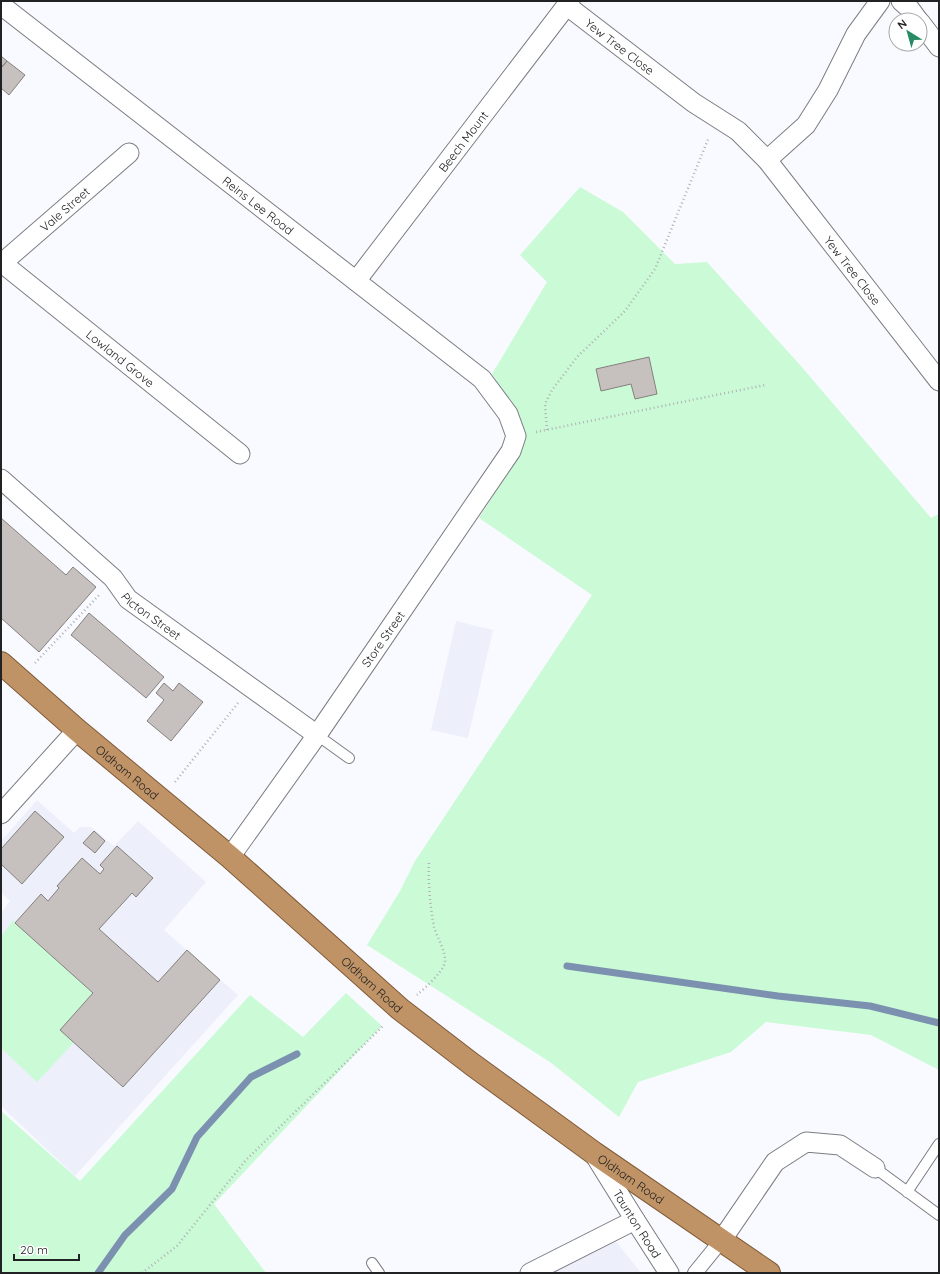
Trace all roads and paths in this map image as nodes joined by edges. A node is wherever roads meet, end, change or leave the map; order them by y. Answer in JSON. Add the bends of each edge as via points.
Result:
{"nodes":[{"id":1,"x":880,"y":1,"type":"edge"},
{"id":2,"x":568,"y":3,"type":"edge"},
{"id":3,"x":1,"y":4,"type":"edge"},
{"id":4,"x":914,"y":11,"type":"edge"},
{"id":5,"x":939,"y":47,"type":"edge"},
{"id":6,"x":717,"y":117,"type":"junction"},
{"id":7,"x":129,"y":153,"type":"dead end"},
{"id":8,"x":767,"y":160,"type":"junction"},
{"id":9,"x":1,"y":264,"type":"edge"},
{"id":10,"x":356,"y":281,"type":"junction"},
{"id":11,"x":939,"y":381,"type":"edge"},
{"id":12,"x":765,"y":385,"type":"dead end"},
{"id":13,"x":547,"y":430,"type":"junction"},
{"id":14,"x":516,"y":436,"type":"junction"},
{"id":15,"x":240,"y":454,"type":"dead end"},
{"id":16,"x":1,"y":479,"type":"edge"},
{"id":17,"x":113,"y":578,"type":"junction"},
{"id":18,"x":1,"y":663,"type":"edge"},
{"id":19,"x":20,"y":680,"type":"junction"},
{"id":20,"x":251,"y":688,"type":"junction"},
{"id":21,"x":77,"y":730,"type":"junction"},
{"id":22,"x":317,"y":734,"type":"junction"},
{"id":23,"x":349,"y":758,"type":"dead end"},
{"id":24,"x":160,"y":799,"type":"junction"},
{"id":25,"x":1,"y":814,"type":"edge"},
{"id":26,"x":230,"y":857,"type":"junction"},
{"id":27,"x":429,"y":860,"type":"dead end"},
{"id":28,"x":400,"y":1009,"type":"junction"},
{"id":29,"x":939,"y":1144,"type":"edge"},
{"id":30,"x":594,"y":1153,"type":"junction"},
{"id":31,"x":875,"y":1168,"type":"joint"},
{"id":32,"x":907,"y":1192,"type":"junction"},
{"id":33,"x":939,"y":1215,"type":"edge"},
{"id":34,"x":635,"y":1220,"type":"junction"},
{"id":35,"x":721,"y":1241,"type":"junction"},
{"id":36,"x":372,"y":1263,"type":"dead end"},
{"id":37,"x":142,"y":1273,"type":"edge"},
{"id":38,"x":379,"y":1273,"type":"edge"},
{"id":39,"x":530,"y":1273,"type":"edge"},
{"id":40,"x":669,"y":1273,"type":"edge"},
{"id":41,"x":695,"y":1273,"type":"edge"},
{"id":42,"x":769,"y":1273,"type":"edge"}],
"edges":[{"from":1,"to":8,"type":"street","via":[[856,34],[828,90],[806,125]]},
{"from":2,"to":6,"type":"street","name":"Yew Tree Close","via":[[694,103]]},
{"from":2,"to":10,"type":"street","name":"Beech Mount"},
{"from":3,"to":10,"type":"street","name":"Reins Lee Road"},
{"from":4,"to":5,"type":"street"},
{"from":6,"to":8,"type":"street","name":"Yew Tree Close","via":[[738,131]]},
{"from":6,"to":13,"type":"path","via":[[655,270],[625,311],[577,357],[552,390],[545,404]]},
{"from":7,"to":9,"type":"street","name":"Vale Street"},
{"from":8,"to":11,"type":"street","name":"Yew Tree Close"},
{"from":9,"to":15,"type":"street","name":"Lowland Grove"},
{"from":10,"to":14,"type":"street","name":"Reins Lee Road","via":[[482,379],[508,414]]},
{"from":12,"to":13,"type":"path"},
{"from":13,"to":14,"type":"path"},
{"from":14,"to":22,"type":"street","name":"Store Street","via":[[511,452]]},
{"from":16,"to":17,"type":"street","name":"Picton Street"},
{"from":17,"to":19,"type":"path"},
{"from":17,"to":20,"type":"street","name":"Picton Street","via":[[128,599]]},
{"from":18,"to":19,"type":"highway","name":"Oldham Road"},
{"from":19,"to":21,"type":"highway","name":"Oldham Road"},
{"from":20,"to":22,"type":"street","name":"Picton Street"},
{"from":20,"to":24,"type":"path"},
{"from":21,"to":24,"type":"highway","name":"Oldham Road"},
{"from":21,"to":25,"type":"street"},
{"from":22,"to":23,"type":"lane"},
{"from":22,"to":26,"type":"street","name":"Store Street"},
{"from":24,"to":26,"type":"highway","name":"Oldham Road"},
{"from":26,"to":28,"type":"highway","name":"Oldham Road"},
{"from":27,"to":28,"type":"path","via":[[428,886],[433,919],[445,963],[431,983]]},
{"from":28,"to":30,"type":"highway","name":"Oldham Road"},
{"from":28,"to":37,"type":"path","via":[[246,1160],[177,1246]]},
{"from":29,"to":32,"type":"lane"},
{"from":30,"to":34,"type":"street","name":"Taunton Road"},
{"from":30,"to":35,"type":"highway","name":"Oldham Road"},
{"from":31,"to":32,"type":"lane"},
{"from":31,"to":35,"type":"street","via":[[840,1145],[806,1142],[775,1162]]},
{"from":32,"to":33,"type":"lane"},
{"from":34,"to":39,"type":"street"},
{"from":34,"to":40,"type":"street","name":"Taunton Road"},
{"from":35,"to":41,"type":"street"},
{"from":35,"to":42,"type":"highway","name":"Oldham Road"},
{"from":36,"to":38,"type":"lane"}]}
